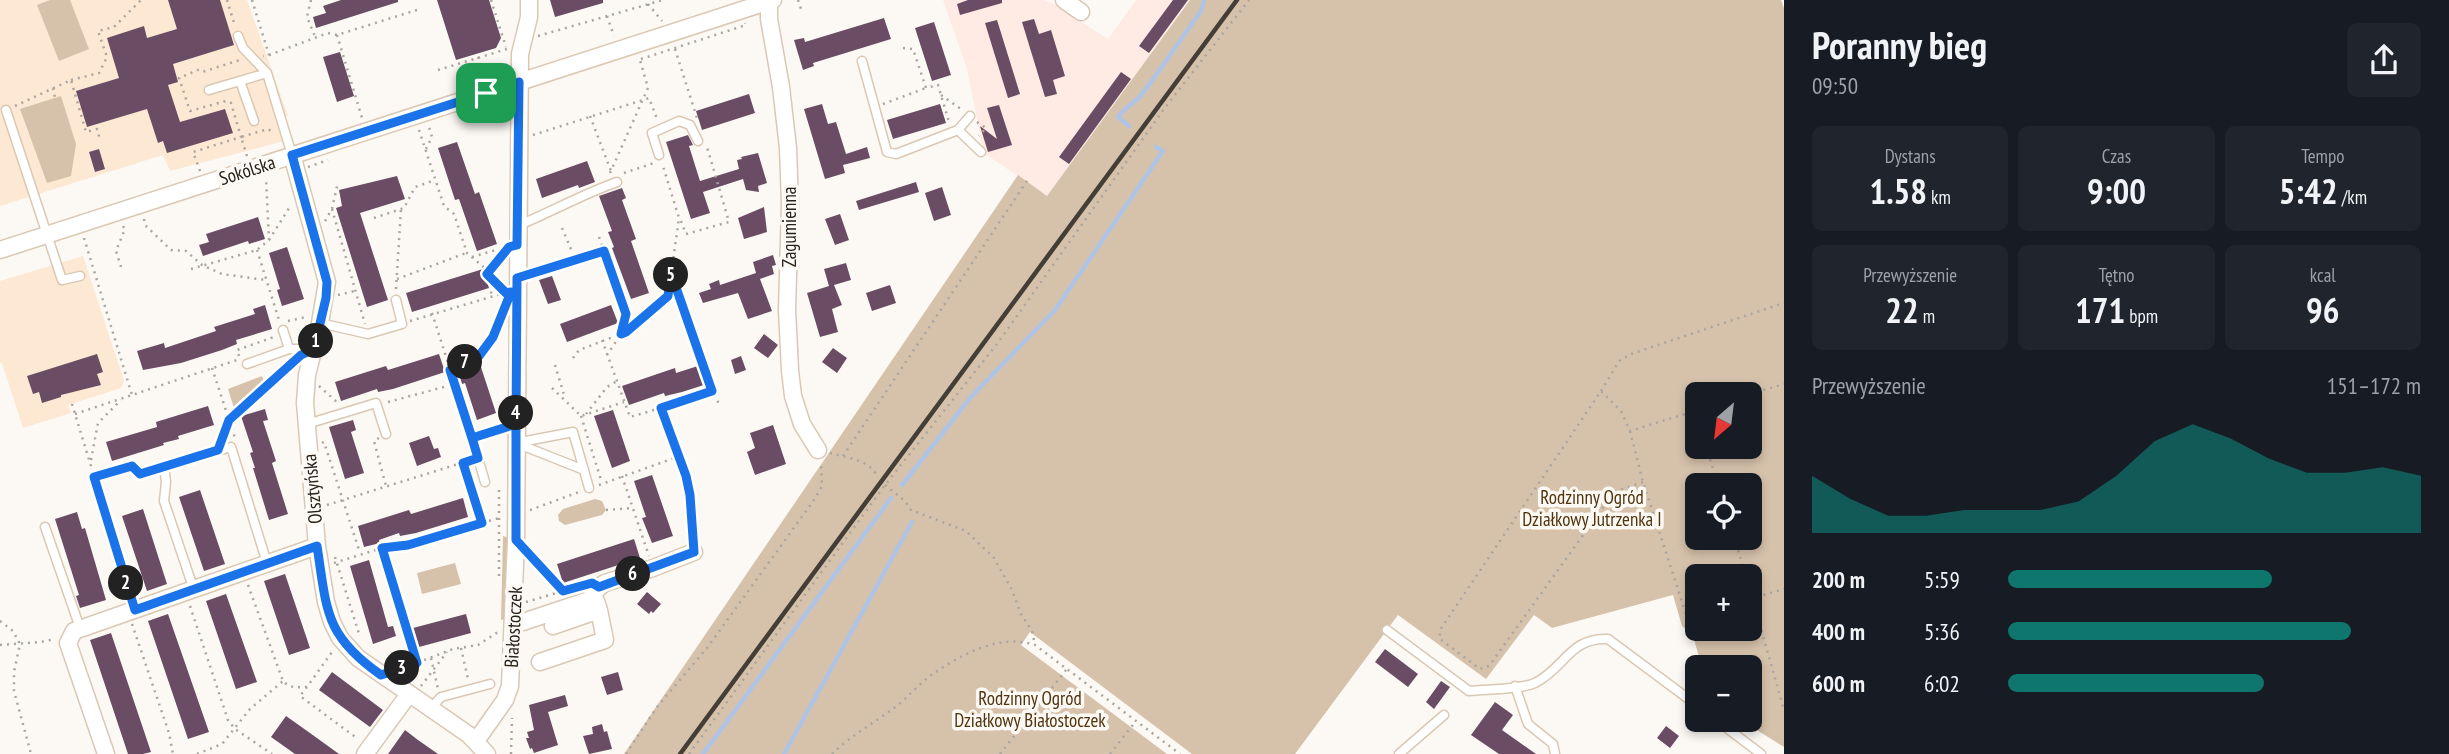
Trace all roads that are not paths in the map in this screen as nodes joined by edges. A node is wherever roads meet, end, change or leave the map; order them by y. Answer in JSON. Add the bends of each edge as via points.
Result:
{"nodes":[{"id":1,"x":529,"y":0,"type":"edge"},
{"id":2,"x":771,"y":0,"type":"edge"},
{"id":3,"x":1064,"y":0,"type":"edge"},
{"id":4,"x":1081,"y":12,"type":"dead end"},
{"id":5,"x":237,"y":36,"type":"road end"},
{"id":6,"x":862,"y":61,"type":"dead end"},
{"id":7,"x":267,"y":73,"type":"junction"},
{"id":8,"x":240,"y":81,"type":"junction"},
{"id":9,"x":519,"y":82,"type":"junction"},
{"id":10,"x":209,"y":90,"type":"dead end"},
{"id":11,"x":6,"y":110,"type":"road end"},
{"id":12,"x":970,"y":116,"type":"dead end"},
{"id":13,"x":254,"y":121,"type":"dead end"},
{"id":14,"x":955,"y":131,"type":"junction"},
{"id":15,"x":701,"y":140,"type":"road end"},
{"id":16,"x":290,"y":149,"type":"junction"},
{"id":17,"x":981,"y":152,"type":"dead end"},
{"id":18,"x":659,"y":155,"type":"dead end"},
{"id":19,"x":617,"y":182,"type":"dead end"},
{"id":20,"x":517,"y":226,"type":"junction"},
{"id":21,"x":47,"y":235,"type":"junction"},
{"id":22,"x":0,"y":250,"type":"edge"},
{"id":23,"x":80,"y":276,"type":"dead end"},
{"id":24,"x":396,"y":300,"type":"road end"},
{"id":25,"x":321,"y":318,"type":"junction"},
{"id":26,"x":283,"y":332,"type":"road end"},
{"id":27,"x":289,"y":349,"type":"junction"},
{"id":28,"x":312,"y":349,"type":"junction"},
{"id":29,"x":243,"y":361,"type":"road end"},
{"id":30,"x":307,"y":424,"type":"junction"},
{"id":31,"x":516,"y":424,"type":"junction"},
{"id":32,"x":386,"y":434,"type":"road end"},
{"id":33,"x":516,"y":443,"type":"junction"},
{"id":34,"x":818,"y":450,"type":"road end"},
{"id":35,"x":164,"y":466,"type":"junction"},
{"id":36,"x":584,"y":470,"type":"junction"},
{"id":37,"x":140,"y":474,"type":"road end"},
{"id":38,"x":485,"y":482,"type":"dead end"},
{"id":39,"x":589,"y":488,"type":"dead end"},
{"id":40,"x":45,"y":527,"type":"dead end"},
{"id":41,"x":325,"y":547,"type":"junction"},
{"id":42,"x":694,"y":552,"type":"road end"},
{"id":43,"x":267,"y":563,"type":"junction"},
{"id":44,"x":190,"y":591,"type":"junction"},
{"id":45,"x":598,"y":598,"type":"junction"},
{"id":46,"x":514,"y":625,"type":"junction"},
{"id":47,"x":553,"y":626,"type":"dead end"},
{"id":48,"x":1387,"y":630,"type":"dead end"},
{"id":49,"x":76,"y":631,"type":"junction"},
{"id":50,"x":540,"y":662,"type":"dead end"},
{"id":51,"x":490,"y":684,"type":"dead end"},
{"id":52,"x":1515,"y":686,"type":"junction"},
{"id":53,"x":411,"y":696,"type":"junction"},
{"id":54,"x":1685,"y":696,"type":"edge"},
{"id":55,"x":436,"y":703,"type":"junction"},
{"id":56,"x":1444,"y":715,"type":"dead end"},
{"id":57,"x":1732,"y":732,"type":"edge"},
{"id":58,"x":481,"y":748,"type":"edge"},
{"id":59,"x":368,"y":752,"type":"edge"},
{"id":60,"x":106,"y":754,"type":"edge"},
{"id":61,"x":1399,"y":754,"type":"edge"},
{"id":62,"x":1555,"y":754,"type":"edge"},
{"id":63,"x":1760,"y":754,"type":"edge"}],
"edges":[{"from":1,"to":9,"type":"street","name":"Białostoczek"},
{"from":2,"to":9,"type":"street","name":"Sokólska"},
{"from":2,"to":34,"type":"street","name":"Zagumienna","via":[[769,19],[788,149],[790,370],[802,424]]},
{"from":3,"to":4,"type":"street"},
{"from":5,"to":7,"type":"lane"},
{"from":6,"to":14,"type":"lane","via":[[887,152],[896,154]]},
{"from":7,"to":8,"type":"lane"},
{"from":7,"to":16,"type":"lane"},
{"from":8,"to":10,"type":"lane"},
{"from":8,"to":13,"type":"lane"},
{"from":9,"to":16,"type":"street","name":"Sokólska"},
{"from":9,"to":20,"type":"street","name":"Białostoczek"},
{"from":11,"to":21,"type":"lane"},
{"from":12,"to":14,"type":"lane"},
{"from":14,"to":17,"type":"lane"},
{"from":15,"to":18,"type":"lane","via":[[690,125],[679,121],[652,133]]},
{"from":16,"to":21,"type":"street","name":"Sokólska"},
{"from":16,"to":25,"type":"street","name":"Olsztyńska","via":[[327,282]]},
{"from":19,"to":20,"type":"lane"},
{"from":20,"to":31,"type":"street","name":"Białostoczek"},
{"from":21,"to":22,"type":"street","name":"Sokólska"},
{"from":21,"to":23,"type":"lane","via":[[62,280]]},
{"from":24,"to":25,"type":"lane","via":[[402,324],[368,334]]},
{"from":25,"to":28,"type":"street","name":"Olsztyńska"},
{"from":26,"to":27,"type":"lane"},
{"from":27,"to":28,"type":"lane"},
{"from":27,"to":29,"type":"lane"},
{"from":28,"to":30,"type":"street","name":"Olsztyńska"},
{"from":30,"to":32,"type":"lane","via":[[376,403]]},
{"from":30,"to":41,"type":"street","name":"Olsztyńska","via":[[314,509]]},
{"from":31,"to":33,"type":"street","name":"Białostoczek"},
{"from":31,"to":38,"type":"lane","via":[[472,438]]},
{"from":33,"to":36,"type":"lane"},
{"from":33,"to":36,"type":"lane","via":[[573,432]]},
{"from":33,"to":46,"type":"street","name":"Białostoczek"},
{"from":35,"to":37,"type":"lane"},
{"from":35,"to":43,"type":"lane","via":[[231,447]]},
{"from":35,"to":44,"type":"lane","via":[[164,501]]},
{"from":36,"to":39,"type":"lane"},
{"from":40,"to":49,"type":"lane"},
{"from":41,"to":43,"type":"street"},
{"from":41,"to":53,"type":"street","name":"Olsztyńska","via":[[327,607],[341,640]]},
{"from":42,"to":45,"type":"street"},
{"from":43,"to":44,"type":"street"},
{"from":44,"to":49,"type":"street"},
{"from":45,"to":46,"type":"street"},
{"from":45,"to":47,"type":"street"},
{"from":45,"to":50,"type":"street","via":[[605,640]]},
{"from":46,"to":58,"type":"street","name":"Białostoczek","via":[[510,691]]},
{"from":48,"to":52,"type":"lane","via":[[1469,691]]},
{"from":49,"to":60,"type":"street","via":[[68,643]]},
{"from":51,"to":55,"type":"lane"},
{"from":52,"to":54,"type":"lane","via":[[1532,684],[1593,638],[1608,639]]},
{"from":52,"to":62,"type":"lane","via":[[1528,724],[1553,744]]},
{"from":53,"to":55,"type":"street","name":"Olsztyńska"},
{"from":53,"to":59,"type":"street"},
{"from":55,"to":58,"type":"street","name":"Olsztyńska"},
{"from":56,"to":61,"type":"lane"},
{"from":57,"to":63,"type":"lane"}]}
